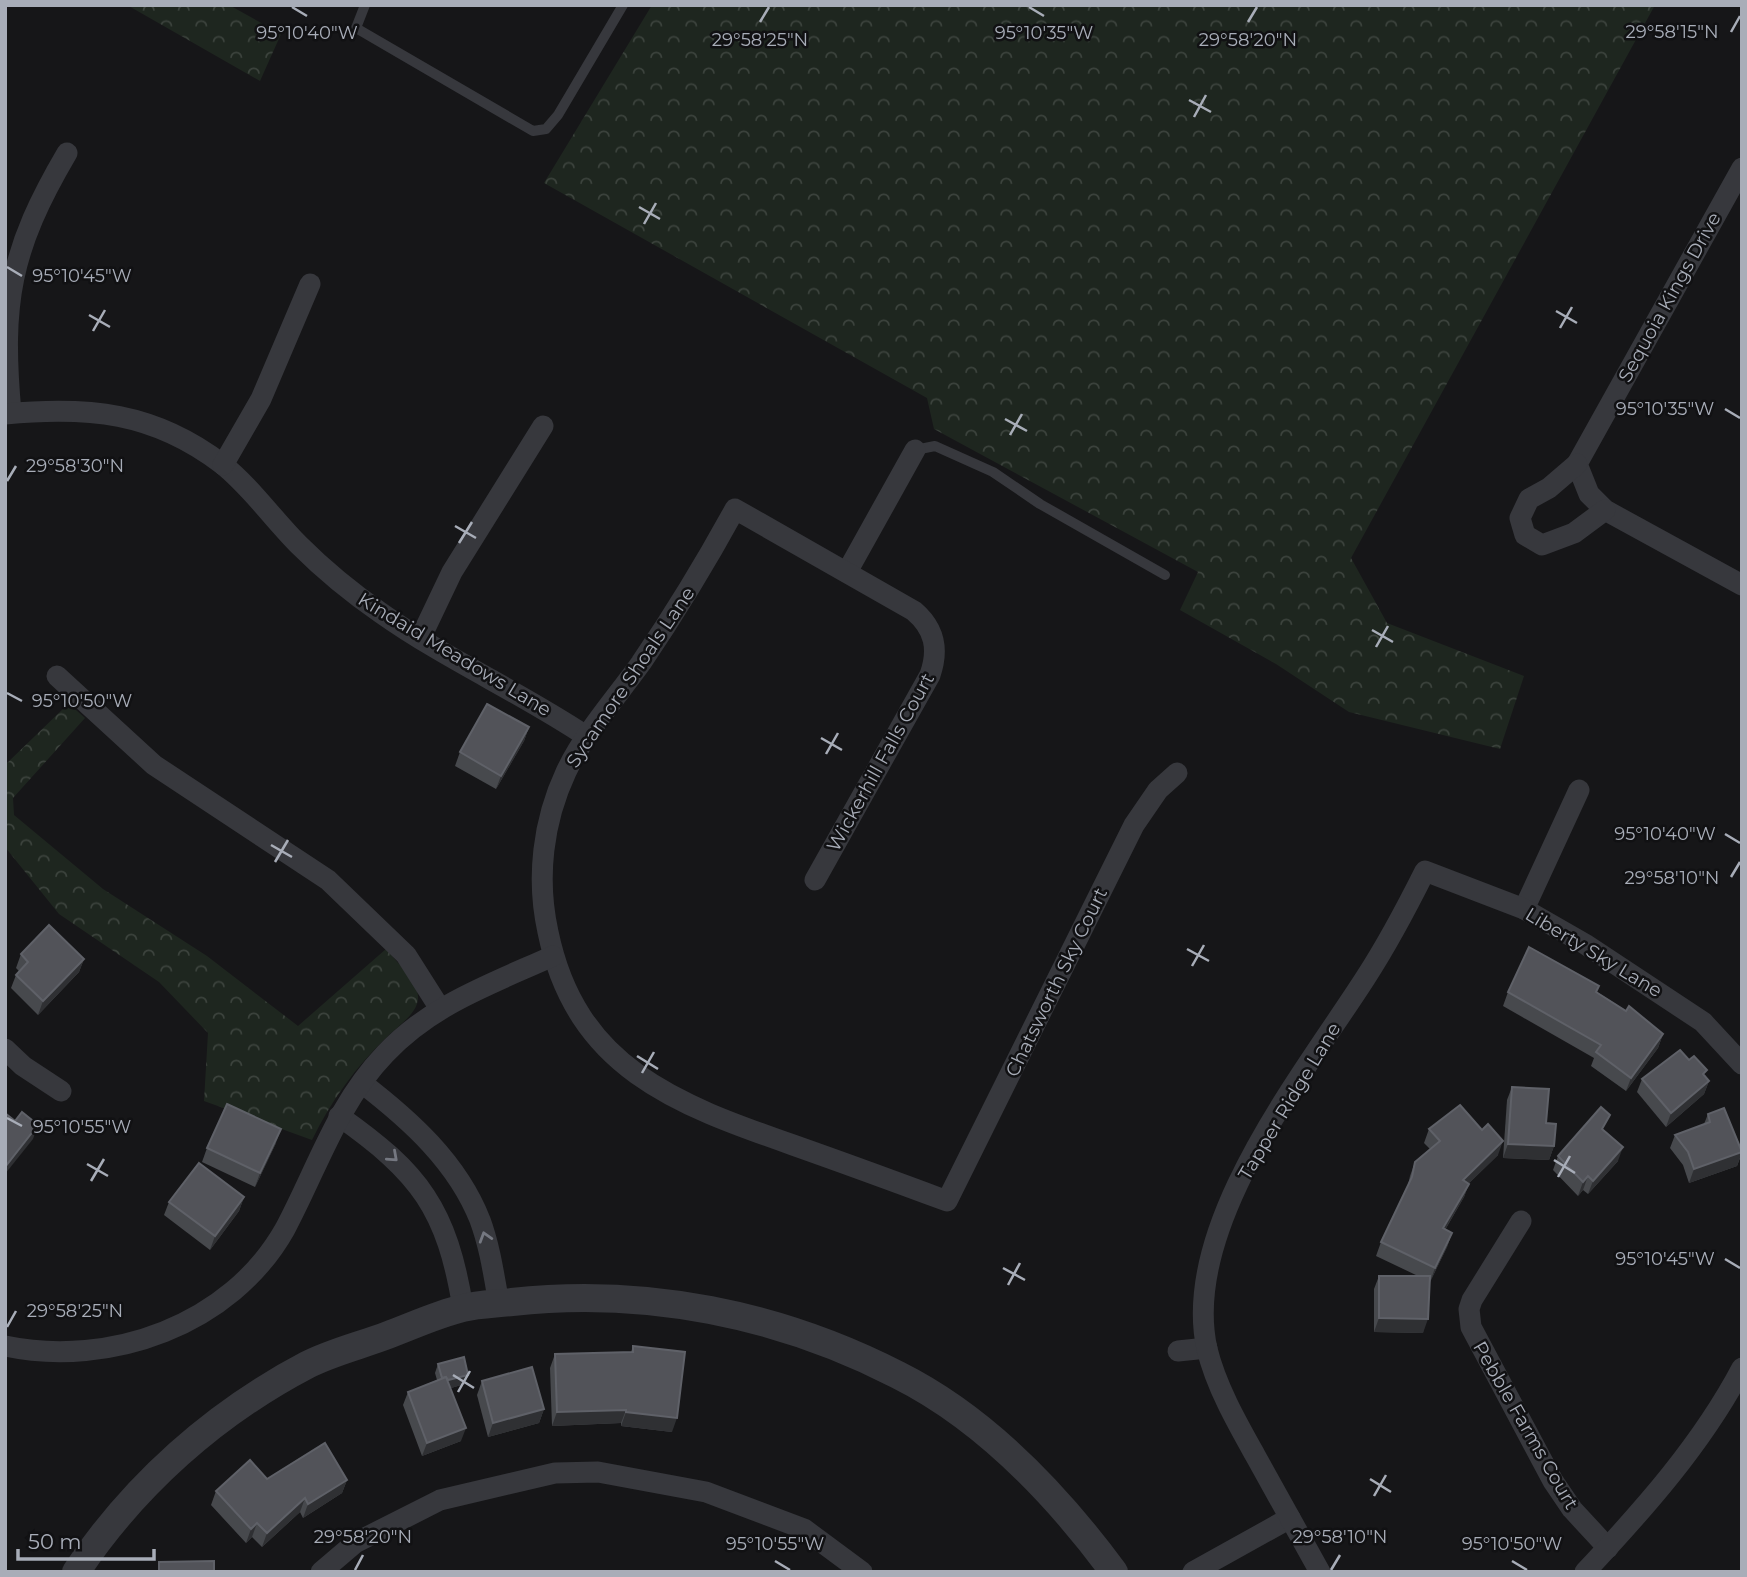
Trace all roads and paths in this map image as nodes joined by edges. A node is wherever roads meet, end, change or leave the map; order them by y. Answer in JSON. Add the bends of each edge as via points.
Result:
{"nodes":[{"id":1,"x":365,"y":5,"type":"edge"},
{"id":2,"x":622,"y":5,"type":"edge"},
{"id":3,"x":68,"y":153,"type":"dead end"},
{"id":4,"x":1742,"y":168,"type":"edge"},
{"id":5,"x":310,"y":284,"type":"dead end"},
{"id":6,"x":8,"y":413,"type":"edge"},
{"id":7,"x":542,"y":426,"type":"dead end"},
{"id":8,"x":915,"y":450,"type":"joint"},
{"id":9,"x":1577,"y":464,"type":"junction"},
{"id":10,"x":223,"y":465,"type":"junction"},
{"id":11,"x":1605,"y":510,"type":"junction"},
{"id":12,"x":847,"y":572,"type":"junction"},
{"id":13,"x":1165,"y":575,"type":"dead end"},
{"id":14,"x":1742,"y":586,"type":"edge"},
{"id":15,"x":421,"y":637,"type":"junction"},
{"id":16,"x":57,"y":676,"type":"dead end"},
{"id":17,"x":586,"y":736,"type":"junction"},
{"id":18,"x":1177,"y":773,"type":"dead end"},
{"id":19,"x":1579,"y":790,"type":"dead end"},
{"id":20,"x":1425,"y":871,"type":"joint"},
{"id":21,"x":815,"y":880,"type":"dead end"},
{"id":22,"x":1524,"y":909,"type":"junction"},
{"id":23,"x":553,"y":956,"type":"junction"},
{"id":24,"x":439,"y":1007,"type":"junction"},
{"id":25,"x":5,"y":1049,"type":"edge"},
{"id":26,"x":1742,"y":1064,"type":"edge"},
{"id":27,"x":362,"y":1083,"type":"junction"},
{"id":28,"x":61,"y":1091,"type":"dead end"},
{"id":29,"x":339,"y":1116,"type":"junction"},
{"id":30,"x":947,"y":1201,"type":"joint"},
{"id":31,"x":1521,"y":1221,"type":"dead end"},
{"id":32,"x":499,"y":1304,"type":"junction"},
{"id":33,"x":463,"y":1308,"type":"junction"},
{"id":34,"x":5,"y":1346,"type":"edge"},
{"id":35,"x":1207,"y":1348,"type":"junction"},
{"id":36,"x":1178,"y":1351,"type":"dead end"},
{"id":37,"x":1742,"y":1368,"type":"edge"},
{"id":38,"x":1737,"y":1390,"type":"edge"},
{"id":39,"x":1290,"y":1518,"type":"junction"},
{"id":40,"x":1608,"y":1548,"type":"junction"},
{"id":41,"x":76,"y":1572,"type":"edge"},
{"id":42,"x":321,"y":1572,"type":"edge"},
{"id":43,"x":862,"y":1572,"type":"edge"},
{"id":44,"x":1114,"y":1572,"type":"edge"},
{"id":45,"x":1193,"y":1572,"type":"edge"},
{"id":46,"x":1320,"y":1572,"type":"edge"},
{"id":47,"x":1585,"y":1572,"type":"edge"}],
"edges":[{"from":1,"to":2,"type":"lane","via":[[356,28],[533,131],[546,129],[558,115]]},
{"from":3,"to":6,"type":"street","via":[[30,221],[13,271],[6,316]]},
{"from":4,"to":9,"type":"street","name":"Sequoia Kings Drive"},
{"from":5,"to":10,"type":"street","via":[[272,376]]},
{"from":6,"to":10,"type":"street","name":"Kindaid Meadows Lane","via":[[58,408],[110,414],[186,440]]},
{"from":7,"to":15,"type":"street","via":[[459,561]]},
{"from":8,"to":12,"type":"street"},
{"from":8,"to":13,"type":"lane","via":[[935,446],[993,472]]},
{"from":9,"to":11,"type":"street","via":[[1589,494]]},
{"from":9,"to":11,"type":"street","name":"Sequoia Kings Drive","via":[[1530,499],[1520,518],[1525,536],[1542,545],[1574,533]]},
{"from":10,"to":15,"type":"street","name":"Kindaid Meadows Lane","via":[[299,545],[347,587]]},
{"from":11,"to":14,"type":"street"},
{"from":12,"to":17,"type":"street","name":"Sycamore Shoals Lane","via":[[735,509],[663,631]]},
{"from":12,"to":21,"type":"street","name":"Wickerhill Falls Court","via":[[914,611],[930,628],[935,660]]},
{"from":15,"to":17,"type":"street","name":"Kindaid Meadows Lane"},
{"from":16,"to":24,"type":"street","via":[[154,765],[328,880],[406,955]]},
{"from":17,"to":23,"type":"street","name":"Sycamore Shoals Lane","via":[[566,771],[544,841],[541,903]]},
{"from":18,"to":30,"type":"street","name":"Chatsworth Sky Court","via":[[1158,790],[1134,825]]},
{"from":19,"to":22,"type":"street"},
{"from":20,"to":22,"type":"street","name":"Liberty Sky Lane"},
{"from":20,"to":35,"type":"street","name":"Tapper Ridge Lane","via":[[1390,939],[1284,1101],[1236,1187],[1210,1261]]},
{"from":22,"to":26,"type":"street","name":"Liberty Sky Lane","via":[[1669,996],[1703,1022]]},
{"from":23,"to":24,"type":"street"},
{"from":23,"to":30,"type":"street","name":"Sycamore Shoals Lane","via":[[579,1014],[644,1082],[723,1120]]},
{"from":24,"to":27,"type":"street","via":[[383,1055]]},
{"from":25,"to":28,"type":"street"},
{"from":27,"to":29,"type":"street"},
{"from":32,"to":27,"type":"street","one_way":true,"via":[[488,1244],[464,1189],[424,1135]]},
{"from":29,"to":33,"type":"street","one_way":true,"via":[[407,1169],[427,1196],[450,1248]]},
{"from":29,"to":34,"type":"street","via":[[284,1231],[229,1296],[189,1322],[141,1342],[92,1350]]},
{"from":31,"to":40,"type":"street","name":"Pebble Farms Court","via":[[1472,1300],[1471,1327],[1553,1481]]},
{"from":32,"to":33,"type":"street"},
{"from":32,"to":44,"type":"street","via":[[564,1296],[706,1307],[769,1322],[899,1375],[963,1415],[1028,1470],[1080,1525]]},
{"from":33,"to":41,"type":"street","via":[[310,1364],[243,1403],[177,1454],[102,1534]]},
{"from":35,"to":36,"type":"street"},
{"from":35,"to":39,"type":"street","name":"Tapper Ridge Lane","via":[[1238,1424]]},
{"from":37,"to":38,"type":"street"},
{"from":38,"to":40,"type":"street"},
{"from":39,"to":45,"type":"street"},
{"from":39,"to":46,"type":"street","name":"Tapper Ridge Lane"},
{"from":40,"to":47,"type":"street"},
{"from":42,"to":43,"type":"street","via":[[355,1543],[440,1500],[555,1473],[598,1472],[719,1496],[804,1529]]}]}
